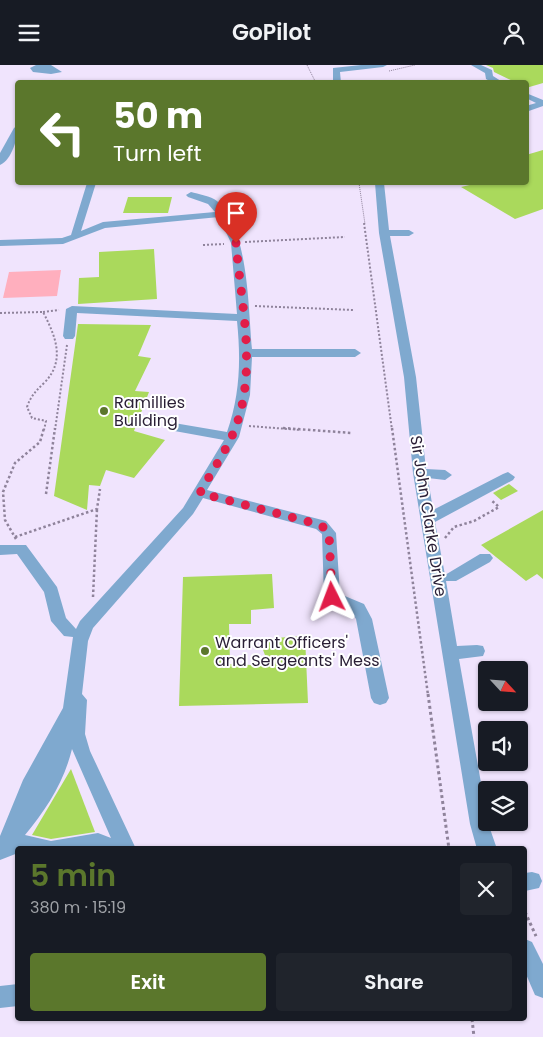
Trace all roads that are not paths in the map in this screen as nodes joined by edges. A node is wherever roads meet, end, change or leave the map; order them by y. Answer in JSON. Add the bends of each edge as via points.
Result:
{"nodes":[{"id":1,"x":65,"y":65,"type":"edge"},
{"id":2,"x":383,"y":65,"type":"edge"},
{"id":3,"x":474,"y":65,"type":"edge"},
{"id":4,"x":50,"y":80,"type":"edge"},
{"id":5,"x":337,"y":80,"type":"edge"},
{"id":6,"x":494,"y":80,"type":"edge"},
{"id":7,"x":529,"y":96,"type":"edge"},
{"id":8,"x":543,"y":103,"type":"edge"},
{"id":9,"x":529,"y":108,"type":"edge"},
{"id":10,"x":543,"y":111,"type":"edge"},
{"id":11,"x":529,"y":116,"type":"edge"},
{"id":12,"x":15,"y":134,"type":"edge"},
{"id":13,"x":0,"y":162,"type":"edge"},
{"id":14,"x":90,"y":185,"type":"edge"},
{"id":15,"x":378,"y":185,"type":"edge"},
{"id":16,"x":191,"y":195,"type":"dead end"},
{"id":17,"x":222,"y":214,"type":"junction"},
{"id":18,"x":384,"y":233,"type":"junction"},
{"id":19,"x":409,"y":233,"type":"dead end"},
{"id":20,"x":83,"y":234,"type":"junction"},
{"id":21,"x":0,"y":243,"type":"edge"},
{"id":22,"x":242,"y":312,"type":"junction"},
{"id":23,"x":69,"y":336,"type":"road end"},
{"id":24,"x":246,"y":353,"type":"junction"},
{"id":25,"x":356,"y":353,"type":"dead end"},
{"id":26,"x":174,"y":427,"type":"dead end"},
{"id":27,"x":234,"y":431,"type":"junction"},
{"id":28,"x":420,"y":473,"type":"junction"},
{"id":29,"x":445,"y":475,"type":"dead end"},
{"id":30,"x":508,"y":477,"type":"dead end"},
{"id":31,"x":200,"y":493,"type":"junction"},
{"id":32,"x":428,"y":519,"type":"junction"},
{"id":33,"x":0,"y":550,"type":"edge"},
{"id":34,"x":485,"y":558,"type":"dead end"},
{"id":35,"x":451,"y":577,"type":"dead end"},
{"id":36,"x":70,"y":632,"type":"dead end"},
{"id":37,"x":477,"y":651,"type":"dead end"},
{"id":38,"x":450,"y":653,"type":"junction"},
{"id":39,"x":78,"y":654,"type":"junction"},
{"id":40,"x":380,"y":698,"type":"dead end"},
{"id":41,"x":3,"y":846,"type":"edge"},
{"id":42,"x":38,"y":846,"type":"edge"},
{"id":43,"x":71,"y":846,"type":"edge"},
{"id":44,"x":109,"y":846,"type":"edge"},
{"id":45,"x":125,"y":846,"type":"edge"},
{"id":46,"x":486,"y":846,"type":"edge"},
{"id":47,"x":532,"y":946,"type":"edge"},
{"id":48,"x":543,"y":987,"type":"edge"},
{"id":49,"x":15,"y":995,"type":"edge"},
{"id":50,"x":0,"y":997,"type":"edge"}],
"edges":[{"from":1,"to":4,"type":"street","via":[[54,72]]},
{"from":2,"to":5,"type":"street","via":[[336,70]]},
{"from":3,"to":6,"type":"street","via":[[489,72],[489,77]]},
{"from":7,"to":8,"type":"street"},
{"from":8,"to":9,"type":"street"},
{"from":10,"to":11,"type":"street"},
{"from":12,"to":13,"type":"street"},
{"from":14,"to":20,"type":"street","via":[[75,233]]},
{"from":15,"to":18,"type":"street","name":"Sir John Clarke Drive"},
{"from":16,"to":17,"type":"street","via":[[212,202]]},
{"from":17,"to":20,"type":"street","via":[[103,225]]},
{"from":17,"to":22,"type":"street","via":[[236,243]]},
{"from":18,"to":19,"type":"street"},
{"from":18,"to":28,"type":"street","name":"Sir John Clarke Drive","via":[[410,377]]},
{"from":20,"to":21,"type":"street","via":[[63,241]]},
{"from":22,"to":23,"type":"street","via":[[72,309]]},
{"from":22,"to":24,"type":"street"},
{"from":24,"to":25,"type":"street"},
{"from":24,"to":27,"type":"street","via":[[244,395]]},
{"from":26,"to":27,"type":"street"},
{"from":27,"to":31,"type":"street"},
{"from":28,"to":29,"type":"street"},
{"from":28,"to":32,"type":"street","name":"Sir John Clarke Drive"},
{"from":30,"to":32,"type":"street"},
{"from":31,"to":39,"type":"street","via":[[188,511],[89,620]]},
{"from":31,"to":40,"type":"street","via":[[321,525],[329,533],[332,597],[358,608],[364,619]]},
{"from":32,"to":38,"type":"street","name":"Sir John Clarke Drive"},
{"from":33,"to":36,"type":"street","via":[[18,543],[51,591],[59,621]]},
{"from":34,"to":35,"type":"street"},
{"from":37,"to":38,"type":"street"},
{"from":38,"to":46,"type":"street","name":"Sir John Clarke Drive","via":[[479,824]]},
{"from":39,"to":41,"type":"street","via":[[72,709],[67,717],[53,780]]},
{"from":39,"to":45,"type":"street","via":[[76,734]]},
{"from":41,"to":42,"type":"street","via":[[20,842]]},
{"from":43,"to":44,"type":"street","via":[[98,842]]},
{"from":47,"to":48,"type":"street"},
{"from":49,"to":50,"type":"street"}]}
